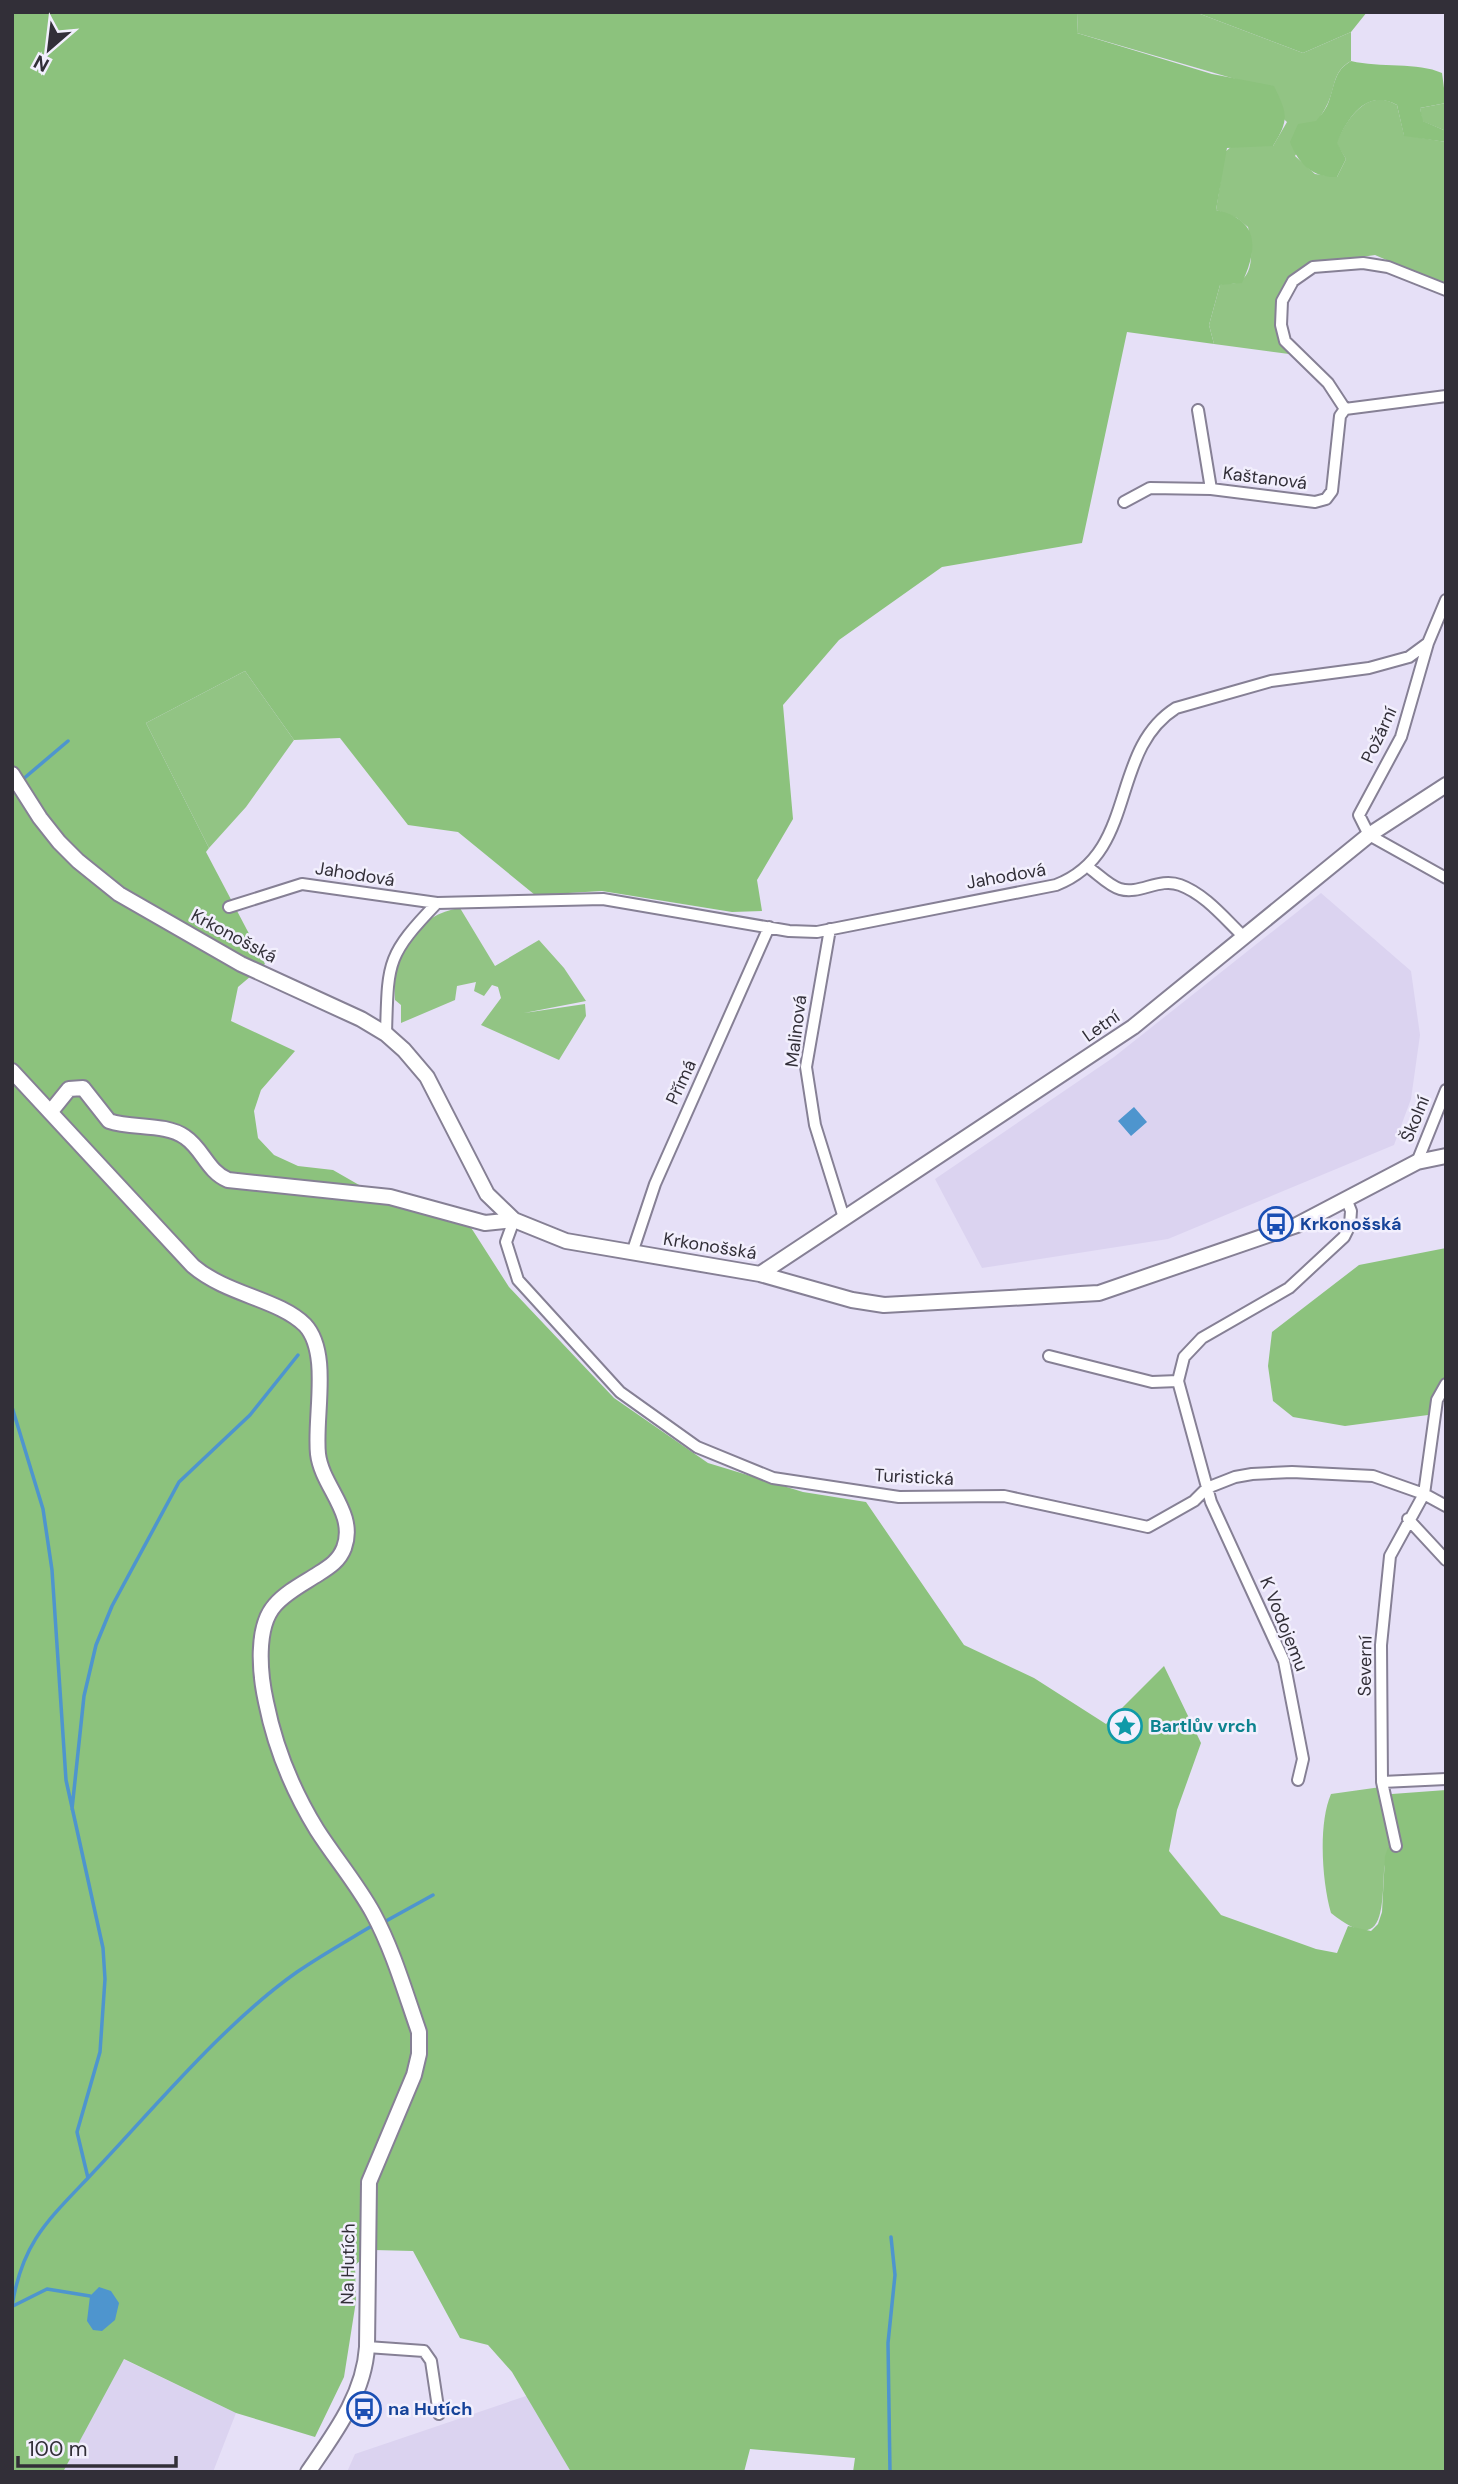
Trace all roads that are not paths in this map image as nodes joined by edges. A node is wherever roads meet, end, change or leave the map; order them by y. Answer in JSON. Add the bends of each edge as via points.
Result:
{"nodes":[{"id":1,"x":1446,"y":290,"type":"edge"},
{"id":2,"x":1446,"y":396,"type":"edge"},
{"id":3,"x":1345,"y":409,"type":"junction"},
{"id":4,"x":1198,"y":410,"type":"dead end"},
{"id":5,"x":1211,"y":489,"type":"junction"},
{"id":6,"x":1124,"y":502,"type":"dead end"},
{"id":7,"x":1446,"y":600,"type":"edge"},
{"id":8,"x":1428,"y":643,"type":"junction"},
{"id":9,"x":12,"y":774,"type":"edge"},
{"id":10,"x":1446,"y":785,"type":"edge"},
{"id":11,"x":1369,"y":835,"type":"junction"},
{"id":12,"x":1088,"y":867,"type":"junction"},
{"id":13,"x":1446,"y":878,"type":"edge"},
{"id":14,"x":437,"y":904,"type":"junction"},
{"id":15,"x":229,"y":907,"type":"dead end"},
{"id":16,"x":769,"y":927,"type":"junction"},
{"id":17,"x":830,"y":929,"type":"junction"},
{"id":18,"x":1244,"y":937,"type":"junction"},
{"id":19,"x":386,"y":1034,"type":"junction"},
{"id":20,"x":12,"y":1071,"type":"edge"},
{"id":21,"x":1446,"y":1090,"type":"edge"},
{"id":22,"x":52,"y":1110,"type":"junction"},
{"id":23,"x":1446,"y":1156,"type":"edge"},
{"id":24,"x":1417,"y":1162,"type":"junction"},
{"id":25,"x":1347,"y":1201,"type":"junction"},
{"id":26,"x":844,"y":1218,"type":"junction"},
{"id":27,"x":514,"y":1220,"type":"junction"},
{"id":28,"x":632,"y":1253,"type":"junction"},
{"id":29,"x":760,"y":1274,"type":"junction"},
{"id":30,"x":1049,"y":1356,"type":"dead end"},
{"id":31,"x":1178,"y":1381,"type":"junction"},
{"id":32,"x":1446,"y":1384,"type":"edge"},
{"id":33,"x":1207,"y":1488,"type":"junction"},
{"id":34,"x":1424,"y":1494,"type":"junction"},
{"id":35,"x":1446,"y":1506,"type":"edge"},
{"id":36,"x":1408,"y":1519,"type":"junction"},
{"id":37,"x":1446,"y":1560,"type":"edge"},
{"id":38,"x":1446,"y":1779,"type":"edge"},
{"id":39,"x":1298,"y":1780,"type":"dead end"},
{"id":40,"x":1382,"y":1782,"type":"junction"},
{"id":41,"x":1396,"y":1846,"type":"dead end"},
{"id":42,"x":367,"y":2347,"type":"junction"},
{"id":43,"x":439,"y":2414,"type":"dead end"},
{"id":44,"x":308,"y":2472,"type":"edge"}],
"edges":[{"from":1,"to":3,"type":"street","via":[[1388,267],[1363,263],[1314,267],[1293,281],[1282,301],[1284,341],[1328,383]]},
{"from":2,"to":3,"type":"street"},
{"from":3,"to":5,"type":"street","name":"Kaštanová","via":[[1340,416],[1332,491],[1326,499],[1315,502]]},
{"from":4,"to":5,"type":"street","name":"Kaštanová"},
{"from":5,"to":6,"type":"street","via":[[1150,488]]},
{"from":7,"to":8,"type":"street"},
{"from":8,"to":11,"type":"street","name":"Požární","via":[[1401,737],[1359,816]]},
{"from":8,"to":12,"type":"street","name":"Jahodová","via":[[1409,657],[1270,681],[1165,715],[1135,759],[1113,828]]},
{"from":9,"to":19,"type":"street","name":"Krkonošská","via":[[59,842],[119,894],[241,964]]},
{"from":10,"to":11,"type":"street","name":"Letní"},
{"from":11,"to":13,"type":"street"},
{"from":11,"to":18,"type":"street","name":"Letní"},
{"from":12,"to":17,"type":"street","name":"Jahodová","via":[[1056,886]]},
{"from":12,"to":18,"type":"street","via":[[1126,890],[1154,883],[1178,884],[1199,895]]},
{"from":14,"to":15,"type":"street","name":"Jahodová","via":[[302,884]]},
{"from":14,"to":16,"type":"street","name":"Jahodová","via":[[603,899]]},
{"from":14,"to":19,"type":"street","via":[[402,939],[392,959]]},
{"from":16,"to":17,"type":"street","name":"Jahodová"},
{"from":16,"to":28,"type":"street","name":"Přímá","via":[[655,1184]]},
{"from":17,"to":26,"type":"street","name":"Malinová","via":[[806,1067],[815,1125]]},
{"from":18,"to":26,"type":"street","name":"Letní","via":[[1133,1027]]},
{"from":19,"to":27,"type":"street","name":"Krkonošská","via":[[427,1077],[482,1186]]},
{"from":20,"to":22,"type":"street"},
{"from":21,"to":24,"type":"street","name":"Školní"},
{"from":22,"to":27,"type":"street","via":[[69,1089],[83,1088],[108,1121],[178,1133],[192,1143],[213,1171],[228,1180],[390,1197],[485,1223]]},
{"from":22,"to":42,"type":"street","name":"Na Hutích","via":[[211,1282],[294,1316],[316,1343],[320,1362],[318,1457],[344,1513],[345,1543],[335,1563],[273,1607],[263,1632],[262,1655],[265,1701],[292,1785],[373,1913],[419,2032],[414,2075],[369,2182]]},
{"from":23,"to":24,"type":"street","name":"Krkonošská"},
{"from":24,"to":25,"type":"street","name":"Krkonošská"},
{"from":25,"to":29,"type":"street","name":"Krkonošská","via":[[1297,1225],[1087,1294],[884,1305]]},
{"from":25,"to":31,"type":"street","via":[[1350,1225],[1344,1237],[1289,1288],[1202,1338],[1184,1357]]},
{"from":26,"to":29,"type":"street","name":"Letní"},
{"from":27,"to":28,"type":"street","name":"Krkonošská","via":[[566,1241]]},
{"from":27,"to":33,"type":"street","name":"Turistická","via":[[506,1242],[518,1280],[620,1392],[697,1447],[746,1469],[773,1478],[899,1497],[1004,1496],[1148,1527],[1194,1501]]},
{"from":28,"to":29,"type":"street","name":"Krkonošská"},
{"from":30,"to":31,"type":"street","via":[[1152,1382]]},
{"from":31,"to":33,"type":"street","name":"K Vodojemu"},
{"from":32,"to":34,"type":"street","via":[[1437,1400]]},
{"from":33,"to":34,"type":"street","name":"Turistická","via":[[1234,1477],[1292,1472],[1373,1476]]},
{"from":33,"to":39,"type":"street","name":"K Vodojemu","via":[[1284,1661],[1303,1759]]},
{"from":34,"to":35,"type":"street","name":"Turistická"},
{"from":34,"to":36,"type":"street","name":"Severní"},
{"from":36,"to":37,"type":"street"},
{"from":36,"to":40,"type":"street","name":"Severní","via":[[1390,1556],[1381,1645]]},
{"from":38,"to":40,"type":"street"},
{"from":40,"to":41,"type":"street","name":"Severní"},
{"from":42,"to":43,"type":"street","via":[[424,2351],[431,2361]]},
{"from":42,"to":44,"type":"street","name":"Na Hutích","via":[[352,2402]]}]}
